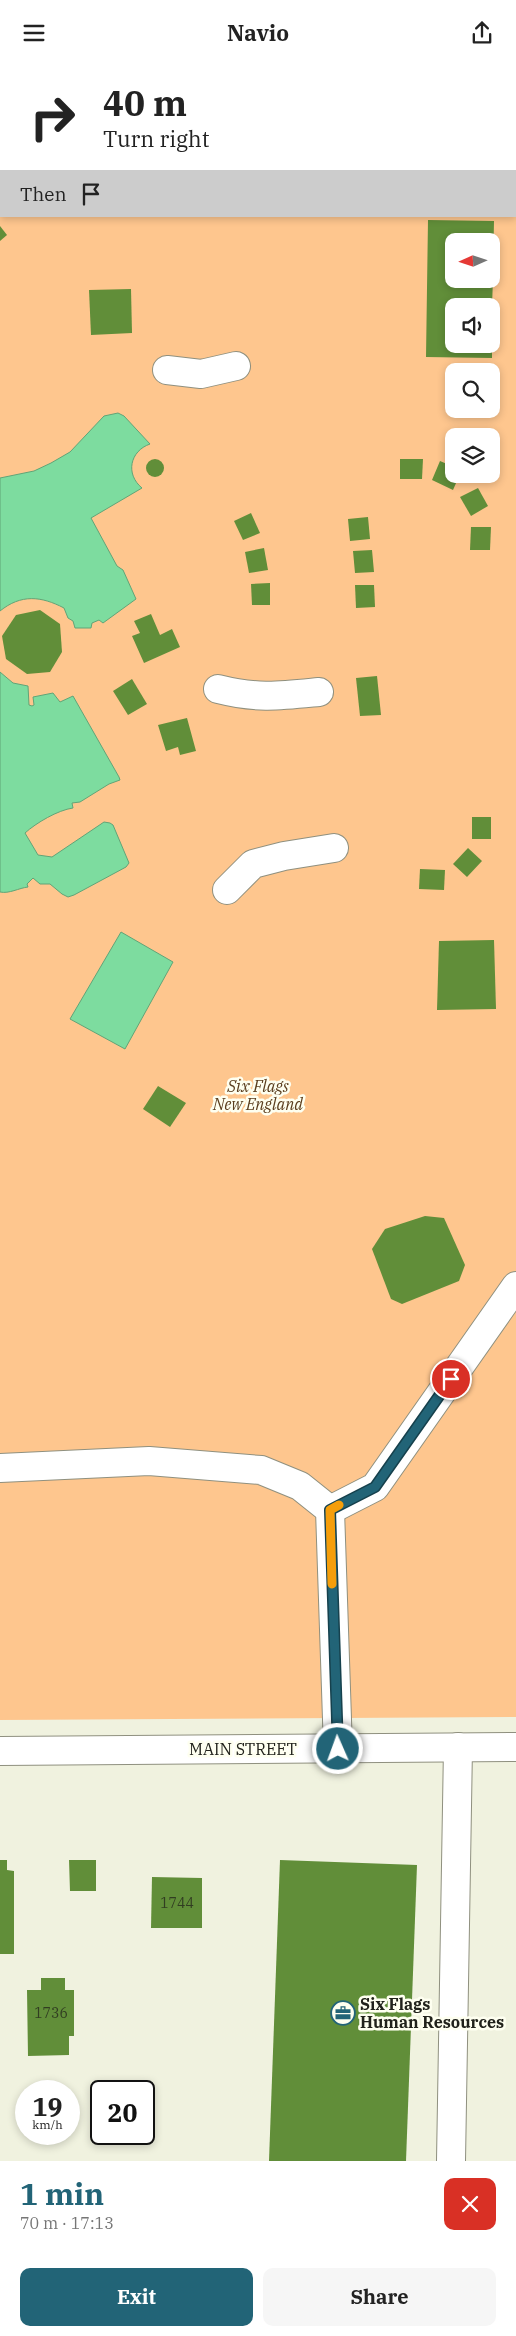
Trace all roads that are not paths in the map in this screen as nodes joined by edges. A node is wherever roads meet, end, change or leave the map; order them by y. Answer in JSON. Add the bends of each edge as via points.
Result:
{"nodes":[{"id":1,"x":236,"y":366,"type":"dead end"},
{"id":2,"x":167,"y":370,"type":"dead end"},
{"id":3,"x":218,"y":689,"type":"dead end"},
{"id":4,"x":319,"y":692,"type":"dead end"},
{"id":5,"x":334,"y":848,"type":"dead end"},
{"id":6,"x":227,"y":890,"type":"dead end"},
{"id":7,"x":516,"y":1286,"type":"edge"},
{"id":8,"x":0,"y":1467,"type":"edge"},
{"id":9,"x":330,"y":1510,"type":"junction"},
{"id":10,"x":458,"y":1747,"type":"junction"},
{"id":11,"x":516,"y":1747,"type":"edge"},
{"id":12,"x":338,"y":1749,"type":"junction"},
{"id":13,"x":0,"y":1751,"type":"edge"},
{"id":14,"x":451,"y":2161,"type":"edge"}],
"edges":[{"from":1,"to":2,"type":"main road","via":[[202,374]]},
{"from":3,"to":4,"type":"main road","via":[[246,696],[274,697]]},
{"from":5,"to":6,"type":"main road","via":[[253,864]]},
{"from":7,"to":9,"type":"main road","via":[[375,1487]]},
{"from":8,"to":9,"type":"main road","via":[[149,1461],[261,1471],[300,1486]]},
{"from":9,"to":12,"type":"main road"},
{"from":10,"to":11,"type":"main road","name":"MAIN STREET"},
{"from":10,"to":12,"type":"main road","name":"MAIN STREET"},
{"from":10,"to":14,"type":"main road"},
{"from":12,"to":13,"type":"main road","name":"MAIN STREET"}]}
